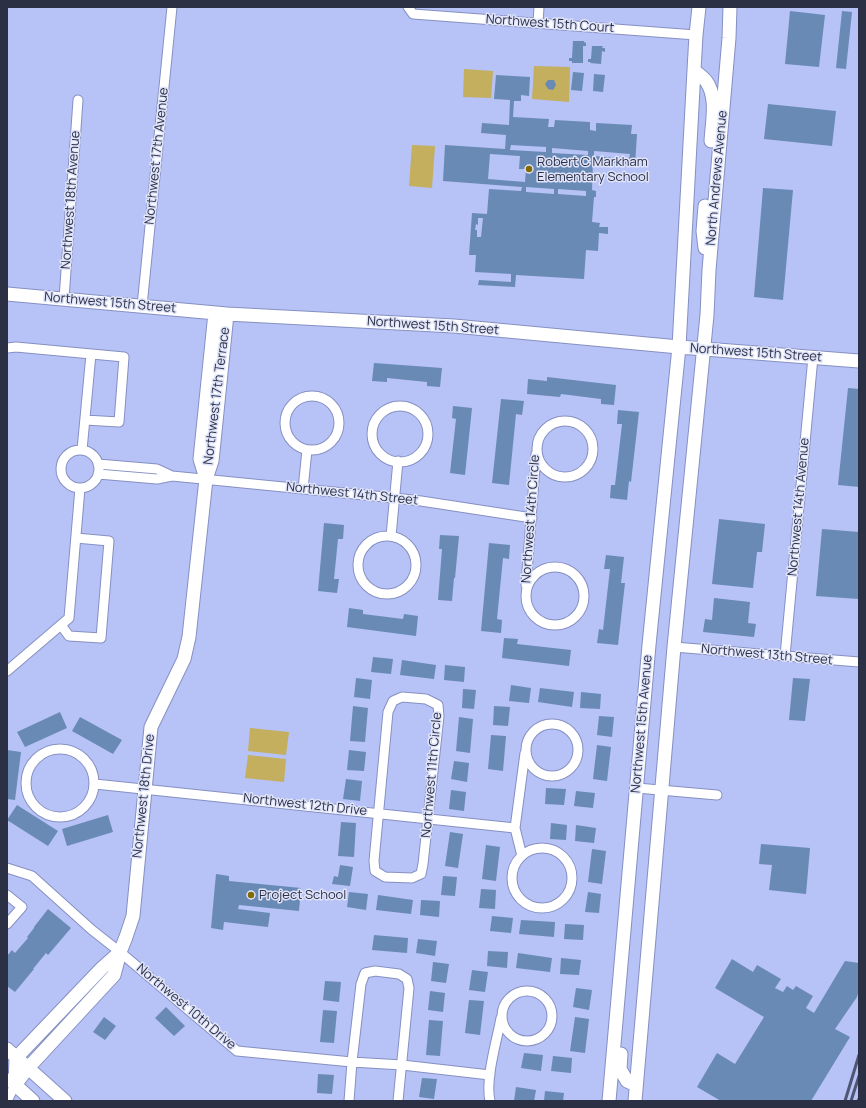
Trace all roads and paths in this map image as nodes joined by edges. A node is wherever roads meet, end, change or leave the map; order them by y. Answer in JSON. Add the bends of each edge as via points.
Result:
{"nodes":[{"id":1,"x":172,"y":7,"type":"edge"},
{"id":2,"x":408,"y":7,"type":"edge"},
{"id":3,"x":539,"y":7,"type":"edge"},
{"id":4,"x":700,"y":7,"type":"edge"},
{"id":5,"x":730,"y":7,"type":"edge"},
{"id":6,"x":538,"y":24,"type":"junction"},
{"id":7,"x":696,"y":36,"type":"junction"},
{"id":8,"x":694,"y":70,"type":"junction"},
{"id":9,"x":78,"y":100,"type":"dead end"},
{"id":10,"x":709,"y":270,"type":"junction"},
{"id":11,"x":7,"y":294,"type":"edge"},
{"id":12,"x":64,"y":299,"type":"junction"},
{"id":13,"x":142,"y":306,"type":"junction"},
{"id":14,"x":221,"y":313,"type":"junction"},
{"id":15,"x":679,"y":347,"type":"junction"},
{"id":16,"x":7,"y":348,"type":"edge"},
{"id":17,"x":704,"y":349,"type":"junction"},
{"id":18,"x":91,"y":354,"type":"junction"},
{"id":19,"x":813,"y":357,"type":"junction"},
{"id":20,"x":859,"y":361,"type":"edge"},
{"id":21,"x":85,"y":420,"type":"junction"},
{"id":22,"x":537,"y":446,"type":"junction"},
{"id":23,"x":82,"y":450,"type":"junction"},
{"id":24,"x":307,"y":450,"type":"junction"},
{"id":25,"x":398,"y":461,"type":"junction"},
{"id":26,"x":98,"y":464,"type":"junction"},
{"id":27,"x":98,"y":474,"type":"junction"},
{"id":28,"x":172,"y":476,"type":"junction"},
{"id":29,"x":206,"y":479,"type":"junction"},
{"id":30,"x":80,"y":488,"type":"junction"},
{"id":31,"x":303,"y":489,"type":"junction"},
{"id":32,"x":395,"y":498,"type":"junction"},
{"id":33,"x":532,"y":518,"type":"junction"},
{"id":34,"x":391,"y":536,"type":"junction"},
{"id":35,"x":76,"y":538,"type":"junction"},
{"id":36,"x":526,"y":592,"type":"junction"},
{"id":37,"x":61,"y":625,"type":"junction"},
{"id":38,"x":674,"y":647,"type":"junction"},
{"id":39,"x":785,"y":656,"type":"junction"},
{"id":40,"x":859,"y":662,"type":"edge"},
{"id":41,"x":7,"y":672,"type":"edge"},
{"id":42,"x":526,"y":748,"type":"junction"},
{"id":43,"x":95,"y":784,"type":"junction"},
{"id":44,"x":145,"y":788,"type":"junction"},
{"id":45,"x":637,"y":788,"type":"junction"},
{"id":46,"x":662,"y":790,"type":"junction"},
{"id":47,"x":717,"y":795,"type":"dead end"},
{"id":48,"x":378,"y":813,"type":"junction"},
{"id":49,"x":429,"y":818,"type":"junction"},
{"id":50,"x":515,"y":828,"type":"junction"},
{"id":51,"x":522,"y":856,"type":"junction"},
{"id":52,"x":7,"y":868,"type":"edge"},
{"id":53,"x":7,"y":895,"type":"edge"},
{"id":54,"x":7,"y":924,"type":"edge"},
{"id":55,"x":120,"y":952,"type":"junction"},
{"id":56,"x":619,"y":988,"type":"junction"},
{"id":57,"x":503,"y":1008,"type":"junction"},
{"id":58,"x":12,"y":1053,"type":"edge"},
{"id":59,"x":352,"y":1062,"type":"junction"},
{"id":60,"x":402,"y":1065,"type":"junction"},
{"id":61,"x":28,"y":1068,"type":"junction"},
{"id":62,"x":490,"y":1075,"type":"junction"},
{"id":63,"x":11,"y":1082,"type":"edge"},
{"id":64,"x":636,"y":1085,"type":"junction"},
{"id":65,"x":7,"y":1101,"type":"edge"},
{"id":66,"x":33,"y":1101,"type":"edge"},
{"id":67,"x":66,"y":1101,"type":"edge"},
{"id":68,"x":349,"y":1101,"type":"edge"},
{"id":69,"x":398,"y":1101,"type":"edge"},
{"id":70,"x":490,"y":1101,"type":"edge"},
{"id":71,"x":609,"y":1101,"type":"edge"},
{"id":72,"x":635,"y":1101,"type":"edge"}],
"edges":[{"from":1,"to":13,"type":"street","name":"Northwest 17th Avenue"},
{"from":2,"to":6,"type":"street","name":"Northwest 15th Court","via":[[413,14]]},
{"from":3,"to":6,"type":"street"},
{"from":4,"to":7,"type":"street","name":"North Andrews Avenue"},
{"from":5,"to":10,"type":"street","name":"North Andrews Avenue"},
{"from":6,"to":7,"type":"street","name":"Northwest 15th Court"},
{"from":7,"to":8,"type":"street","name":"North Andrews Avenue"},
{"from":8,"to":10,"type":"street","via":[[706,81],[713,98],[703,231]]},
{"from":8,"to":15,"type":"street","name":"North Andrews Avenue"},
{"from":9,"to":12,"type":"street","name":"Northwest 18th Avenue"},
{"from":10,"to":17,"type":"street","name":"North Andrews Avenue"},
{"from":11,"to":12,"type":"street","name":"Northwest 15th Street"},
{"from":12,"to":13,"type":"street","name":"Northwest 15th Street"},
{"from":13,"to":14,"type":"street","name":"Northwest 15th Street"},
{"from":14,"to":15,"type":"street","name":"Northwest 15th Street","via":[[454,326]]},
{"from":14,"to":29,"type":"street","name":"Northwest 17th Terrace","via":[[200,459]]},
{"from":15,"to":17,"type":"street","name":"Northwest 15th Street"},
{"from":15,"to":45,"type":"street","name":"Northwest 15th Avenue"},
{"from":16,"to":18,"type":"street"},
{"from":17,"to":19,"type":"street","name":"Northwest 15th Street"},
{"from":17,"to":38,"type":"street","name":"Northwest 15th Avenue"},
{"from":18,"to":21,"type":"street"},
{"from":18,"to":21,"type":"street","via":[[124,357],[119,422]]},
{"from":19,"to":20,"type":"street","name":"Northwest 15th Street"},
{"from":19,"to":39,"type":"street","name":"Northwest 14th Avenue"},
{"from":21,"to":23,"type":"street"},
{"from":22,"to":22,"type":"street","name":"Northwest 14th Circle","via":[[542,465],[557,475],[567,476],[584,469],[593,452],[588,433],[582,426],[573,422],[553,423],[545,429]]},
{"from":22,"to":33,"type":"street","name":"Northwest 14th Circle"},
{"from":23,"to":26,"type":"street","via":[[90,453]]},
{"from":23,"to":30,"type":"street","via":[[66,456],[61,469],[65,481]]},
{"from":24,"to":24,"type":"street","via":[[313,451],[331,443],[339,425],[334,407],[318,397],[300,398],[286,412],[284,420],[288,438],[295,445]]},
{"from":24,"to":31,"type":"street"},
{"from":25,"to":25,"type":"street","via":[[403,462],[420,454],[428,435],[427,426],[415,410],[395,406],[379,416],[372,431],[377,450],[384,457]]},
{"from":25,"to":32,"type":"street"},
{"from":26,"to":27,"type":"street"},
{"from":26,"to":28,"type":"street","name":"Northwest 14th Street","via":[[157,469]]},
{"from":27,"to":28,"type":"street","name":"Northwest 14th Street","via":[[157,479]]},
{"from":27,"to":30,"type":"street","via":[[87,487]]},
{"from":28,"to":29,"type":"street","name":"Northwest 14th Street"},
{"from":29,"to":31,"type":"street","name":"Northwest 14th Street"},
{"from":29,"to":44,"type":"street","name":"Northwest 18th Drive","via":[[184,659],[151,726]]},
{"from":30,"to":35,"type":"street"},
{"from":31,"to":32,"type":"street","name":"Northwest 14th Street"},
{"from":32,"to":33,"type":"street","name":"Northwest 14th Street"},
{"from":32,"to":34,"type":"street"},
{"from":33,"to":36,"type":"street","name":"Northwest 14th Circle"},
{"from":34,"to":34,"type":"street","via":[[375,538],[367,544],[358,562],[363,581],[370,588],[380,592],[399,591],[408,585],[416,568],[411,549],[404,541]]},
{"from":35,"to":37,"type":"street","via":[[69,618]]},
{"from":35,"to":37,"type":"street","via":[[109,541],[101,638],[69,636]]},
{"from":36,"to":36,"type":"street","name":"Northwest 14th Circle","via":[[530,612],[547,624],[557,625],[575,617],[584,600],[584,589],[573,572],[553,566],[535,575]]},
{"from":37,"to":41,"type":"street"},
{"from":38,"to":39,"type":"street","name":"Northwest 13th Street"},
{"from":38,"to":46,"type":"street","name":"Northwest 15th Avenue"},
{"from":39,"to":40,"type":"street","name":"Northwest 13th Street"},
{"from":42,"to":42,"type":"street","via":[[531,765],[546,775],[563,773],[571,768],[578,752],[577,743],[567,728],[550,724],[534,731]]},
{"from":42,"to":50,"type":"street"},
{"from":43,"to":43,"type":"street","via":[[94,773],[82,756],[62,748],[51,749],[33,761],[25,782],[27,794],[33,804],[53,817],[65,817],[81,810],[92,796]]},
{"from":43,"to":44,"type":"street","name":"Northwest 12th Drive"},
{"from":44,"to":48,"type":"street","name":"Northwest 12th Drive"},
{"from":44,"to":55,"type":"street","name":"Northwest 18th Drive","via":[[133,916]]},
{"from":45,"to":46,"type":"street"},
{"from":45,"to":56,"type":"street","name":"Northwest 15th Avenue"},
{"from":46,"to":47,"type":"street"},
{"from":46,"to":64,"type":"street","name":"Northwest 15th Avenue"},
{"from":48,"to":49,"type":"street","name":"Northwest 12th Drive"},
{"from":48,"to":49,"type":"street","name":"Northwest 11th Circle","via":[[375,871],[385,877],[412,878],[421,874]]},
{"from":48,"to":49,"type":"street","name":"Northwest 11th Circle","via":[[388,712],[393,701],[402,697],[426,699],[438,705],[440,716]]},
{"from":49,"to":50,"type":"street","name":"Northwest 12th Drive"},
{"from":50,"to":51,"type":"street"},
{"from":51,"to":51,"type":"street","via":[[515,864],[513,874],[513,885],[522,899],[531,906],[541,908],[557,904],[565,898],[573,879],[564,857],[546,848],[529,851]]},
{"from":52,"to":55,"type":"street","name":"Northwest 10th Drive","via":[[32,876]]},
{"from":53,"to":54,"type":"street","via":[[22,907]]},
{"from":55,"to":58,"type":"street","name":"Northwest 18th Drive"},
{"from":55,"to":59,"type":"street","name":"Northwest 10th Drive","via":[[237,1051]]},
{"from":55,"to":61,"type":"street","name":"Northwest 18th Drive","via":[[114,975]]},
{"from":56,"to":64,"type":"street","via":[[624,999],[620,1069],[627,1081]]},
{"from":56,"to":71,"type":"street","name":"Northwest 15th Avenue"},
{"from":57,"to":57,"type":"street","via":[[513,995],[529,991],[538,993],[550,1005],[552,1021],[549,1029],[537,1039],[520,1040],[507,1032],[503,1024]]},
{"from":57,"to":62,"type":"street"},
{"from":58,"to":61,"type":"street"},
{"from":58,"to":63,"type":"street"},
{"from":59,"to":60,"type":"street","name":"Northwest 10th Drive"},
{"from":59,"to":60,"type":"street","via":[[361,984],[365,973],[375,971],[399,974],[406,979],[409,988]]},
{"from":59,"to":68,"type":"street"},
{"from":60,"to":62,"type":"street"},
{"from":60,"to":69,"type":"street"},
{"from":61,"to":63,"type":"street","name":"Northwest 18th Drive"},
{"from":61,"to":67,"type":"street"},
{"from":62,"to":70,"type":"street"},
{"from":63,"to":65,"type":"street"},
{"from":63,"to":66,"type":"street"},
{"from":64,"to":72,"type":"street","name":"Northwest 15th Avenue"}]}
